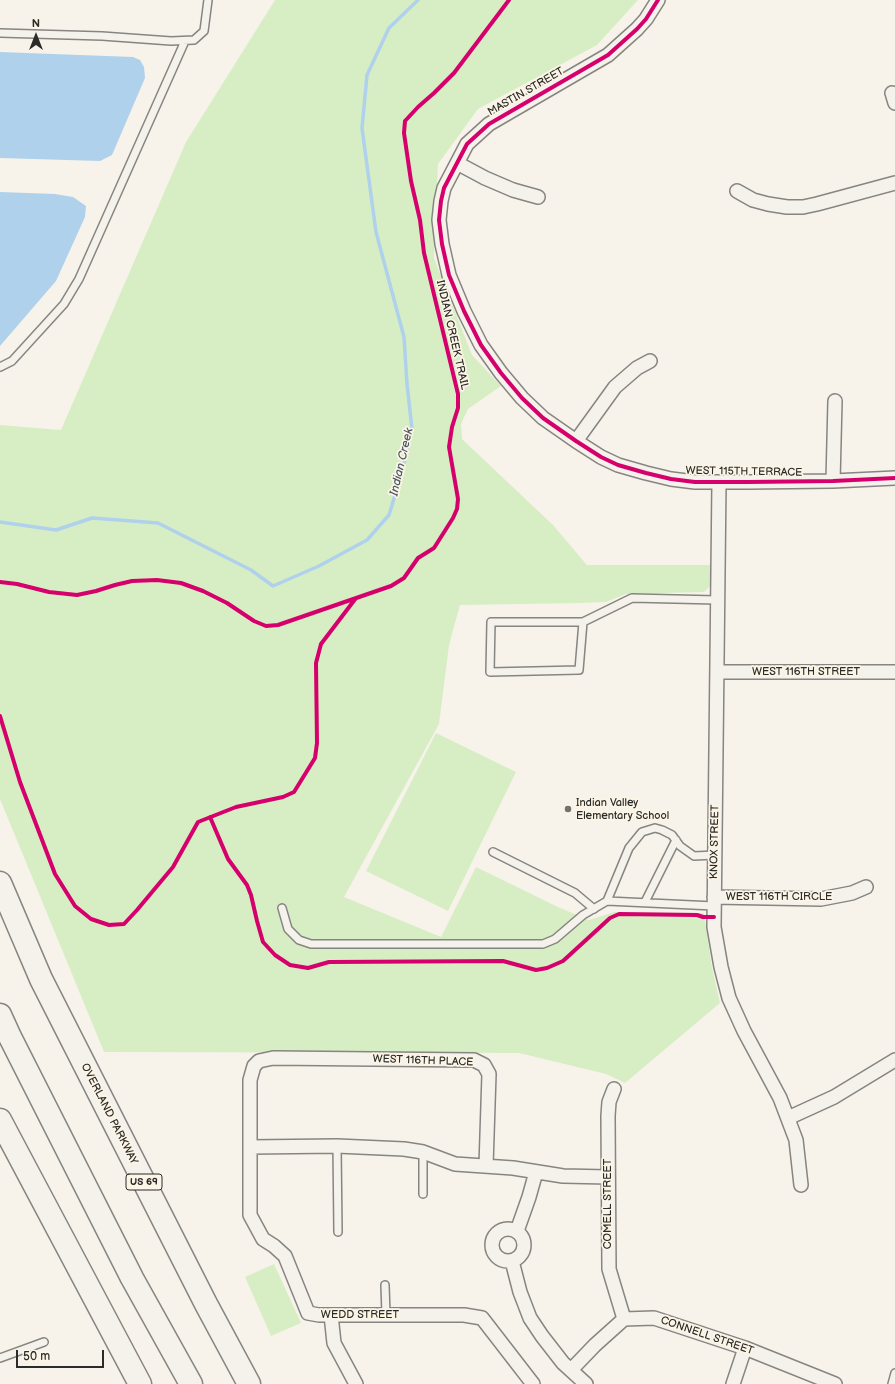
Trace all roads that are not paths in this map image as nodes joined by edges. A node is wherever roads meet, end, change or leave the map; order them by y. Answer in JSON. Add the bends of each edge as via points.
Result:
{"nodes":[{"id":1,"x":208,"y":0,"type":"edge"},
{"id":2,"x":658,"y":0,"type":"edge"},
{"id":3,"x":0,"y":33,"type":"edge"},
{"id":4,"x":184,"y":41,"type":"junction"},
{"id":5,"x":457,"y":162,"type":"junction"},
{"id":6,"x":895,"y":183,"type":"edge"},
{"id":7,"x":737,"y":191,"type":"dead end"},
{"id":8,"x":538,"y":197,"type":"dead end"},
{"id":9,"x":457,"y":295,"type":"joint"},
{"id":10,"x":650,"y":361,"type":"dead end"},
{"id":11,"x":0,"y":367,"type":"edge"},
{"id":12,"x":835,"y":401,"type":"dead end"},
{"id":13,"x":576,"y":441,"type":"junction"},
{"id":14,"x":895,"y":478,"type":"edge"},
{"id":15,"x":833,"y":481,"type":"junction"},
{"id":16,"x":719,"y":482,"type":"junction"},
{"id":17,"x":718,"y":600,"type":"junction"},
{"id":18,"x":583,"y":622,"type":"junction"},
{"id":19,"x":717,"y":672,"type":"junction"},
{"id":20,"x":895,"y":672,"type":"edge"},
{"id":21,"x":676,"y":840,"type":"junction"},
{"id":22,"x":493,"y":852,"type":"dead end"},
{"id":23,"x":715,"y":855,"type":"junction"},
{"id":24,"x":0,"y":883,"type":"edge"},
{"id":25,"x":866,"y":887,"type":"dead end"},
{"id":26,"x":607,"y":901,"type":"junction"},
{"id":27,"x":714,"y":901,"type":"junction"},
{"id":28,"x":645,"y":902,"type":"junction"},
{"id":29,"x":282,"y":908,"type":"dead end"},
{"id":30,"x":594,"y":909,"type":"junction"},
{"id":31,"x":0,"y":1015,"type":"edge"},
{"id":32,"x":5,"y":1031,"type":"edge"},
{"id":33,"x":895,"y":1060,"type":"edge"},
{"id":34,"x":259,"y":1061,"type":"joint"},
{"id":35,"x":614,"y":1088,"type":"dead end"},
{"id":36,"x":788,"y":1118,"type":"junction"},
{"id":37,"x":0,"y":1120,"type":"edge"},
{"id":38,"x":0,"y":1142,"type":"edge"},
{"id":39,"x":337,"y":1146,"type":"junction"},
{"id":40,"x":250,"y":1147,"type":"junction"},
{"id":41,"x":423,"y":1152,"type":"junction"},
{"id":42,"x":486,"y":1166,"type":"junction"},
{"id":43,"x":536,"y":1172,"type":"junction"},
{"id":44,"x":608,"y":1177,"type":"junction"},
{"id":45,"x":801,"y":1185,"type":"dead end"},
{"id":46,"x":423,"y":1194,"type":"dead end"},
{"id":47,"x":49,"y":1212,"type":"junction"},
{"id":48,"x":517,"y":1231,"type":"junction"},
{"id":49,"x":338,"y":1232,"type":"dead end"},
{"id":50,"x":512,"y":1261,"type":"junction"},
{"id":51,"x":386,"y":1285,"type":"dead end"},
{"id":52,"x":331,"y":1315,"type":"junction"},
{"id":53,"x":386,"y":1315,"type":"junction"},
{"id":54,"x":624,"y":1319,"type":"junction"},
{"id":55,"x":44,"y":1342,"type":"dead end"},
{"id":56,"x":745,"y":1348,"type":"junction"},
{"id":57,"x":0,"y":1358,"type":"edge"},
{"id":58,"x":571,"y":1370,"type":"junction"},
{"id":59,"x":895,"y":1373,"type":"edge"},
{"id":60,"x":140,"y":1384,"type":"edge"},
{"id":61,"x":191,"y":1384,"type":"edge"},
{"id":62,"x":249,"y":1384,"type":"edge"},
{"id":63,"x":356,"y":1384,"type":"edge"},
{"id":64,"x":533,"y":1384,"type":"edge"},
{"id":65,"x":586,"y":1384,"type":"edge"},
{"id":66,"x":733,"y":1384,"type":"edge"},
{"id":67,"x":835,"y":1384,"type":"edge"},
{"id":68,"x":892,"y":1384,"type":"edge"}],
"edges":[{"from":1,"to":4,"type":"lane","via":[[204,31],[194,40]]},
{"from":2,"to":5,"type":"street","name":"MASTIN STREET","via":[[637,29],[608,55],[489,124],[467,144]]},
{"from":3,"to":4,"type":"lane"},
{"from":4,"to":11,"type":"lane","via":[[79,279],[64,304],[12,361]]},
{"from":5,"to":8,"type":"street","via":[[485,178]]},
{"from":5,"to":9,"type":"street","name":"MASTIN STREET","via":[[444,188],[439,220],[449,275]]},
{"from":6,"to":7,"type":"street","via":[[803,207],[768,204],[753,200]]},
{"from":9,"to":13,"type":"street","name":"WEST 115TH TERRACE","via":[[481,345],[501,373],[543,418]]},
{"from":10,"to":13,"type":"street","via":[[637,368],[616,387]]},
{"from":12,"to":15,"type":"street"},
{"from":13,"to":16,"type":"street","name":"WEST 115TH TERRACE","via":[[618,465],[671,479]]},
{"from":14,"to":15,"type":"street","name":"WEST 115TH TERRACE"},
{"from":15,"to":16,"type":"street","name":"WEST 115TH TERRACE"},
{"from":16,"to":17,"type":"street","name":"KNOX STREET"},
{"from":17,"to":18,"type":"lane","via":[[632,598]]},
{"from":17,"to":19,"type":"street","name":"KNOX STREET"},
{"from":18,"to":18,"type":"lane","via":[[491,622],[490,672],[579,670]]},
{"from":19,"to":20,"type":"street","name":"WEST 116TH STREET"},
{"from":19,"to":23,"type":"street","name":"KNOX STREET"},
{"from":21,"to":23,"type":"lane","via":[[694,856]]},
{"from":21,"to":26,"type":"lane","via":[[672,835],[655,828],[642,832],[630,848]]},
{"from":21,"to":28,"type":"lane"},
{"from":22,"to":30,"type":"lane","via":[[575,893]]},
{"from":23,"to":27,"type":"street","name":"KNOX STREET"},
{"from":24,"to":62,"type":"highway","name":"OVERLAND PARKWAY","number":"US 69","via":[[41,979],[202,1297]]},
{"from":25,"to":27,"type":"street","name":"WEST 116TH CIRCLE","via":[[852,893],[822,899]]},
{"from":26,"to":28,"type":"lane"},
{"from":26,"to":30,"type":"lane"},
{"from":27,"to":28,"type":"lane"},
{"from":27,"to":36,"type":"street","name":"KNOX STREET","via":[[716,942],[729,998]]},
{"from":29,"to":30,"type":"lane","via":[[288,928],[300,940],[312,944],[543,944],[555,939]]},
{"from":31,"to":32,"type":"highway"},
{"from":32,"to":61,"type":"highway","via":[[132,1278]]},
{"from":33,"to":36,"type":"street","via":[[834,1096]]},
{"from":34,"to":40,"type":"street","name":"WEDD STREET","via":[[254,1066],[250,1080]]},
{"from":34,"to":42,"type":"street","name":"WEST 116TH PLACE","via":[[273,1058],[474,1060],[484,1065],[489,1074]]},
{"from":35,"to":44,"type":"street","name":"COMELL STREET","via":[[608,1116]]},
{"from":36,"to":45,"type":"street","name":"KNOX STREET","via":[[796,1140]]},
{"from":37,"to":47,"type":"highway"},
{"from":38,"to":47,"type":"highway"},
{"from":39,"to":40,"type":"street"},
{"from":39,"to":41,"type":"street"},
{"from":39,"to":49,"type":"lane"},
{"from":40,"to":52,"type":"street","name":"WEDD STREET","via":[[250,1215],[256,1228],[263,1239],[285,1256],[308,1313]]},
{"from":41,"to":42,"type":"street","via":[[455,1164]]},
{"from":41,"to":46,"type":"lane"},
{"from":42,"to":43,"type":"street"},
{"from":43,"to":44,"type":"street","via":[[563,1176]]},
{"from":43,"to":48,"type":"street"},
{"from":44,"to":54,"type":"street","name":"COMELL STREET","via":[[609,1269]]},
{"from":47,"to":60,"type":"highway"},
{"from":48,"to":50,"type":"street","via":[[522,1236],[524,1248],[522,1254]]},
{"from":48,"to":50,"type":"street","via":[[499,1231],[492,1242],[492,1248],[499,1258]]},
{"from":50,"to":58,"type":"street","via":[[530,1318],[563,1364]]},
{"from":51,"to":53,"type":"lane"},
{"from":52,"to":53,"type":"street","name":"WEDD STREET"},
{"from":52,"to":63,"type":"street","via":[[334,1343]]},
{"from":53,"to":64,"type":"street","name":"WEDD STREET","via":[[464,1315],[482,1318]]},
{"from":54,"to":56,"type":"street","name":"CONNELL STREET","via":[[654,1318]]},
{"from":54,"to":58,"type":"street"},
{"from":55,"to":57,"type":"lane"},
{"from":56,"to":66,"type":"street"},
{"from":56,"to":67,"type":"street","name":"CONNELL STREET"},
{"from":58,"to":65,"type":"street"},
{"from":59,"to":68,"type":"lane"}]}
